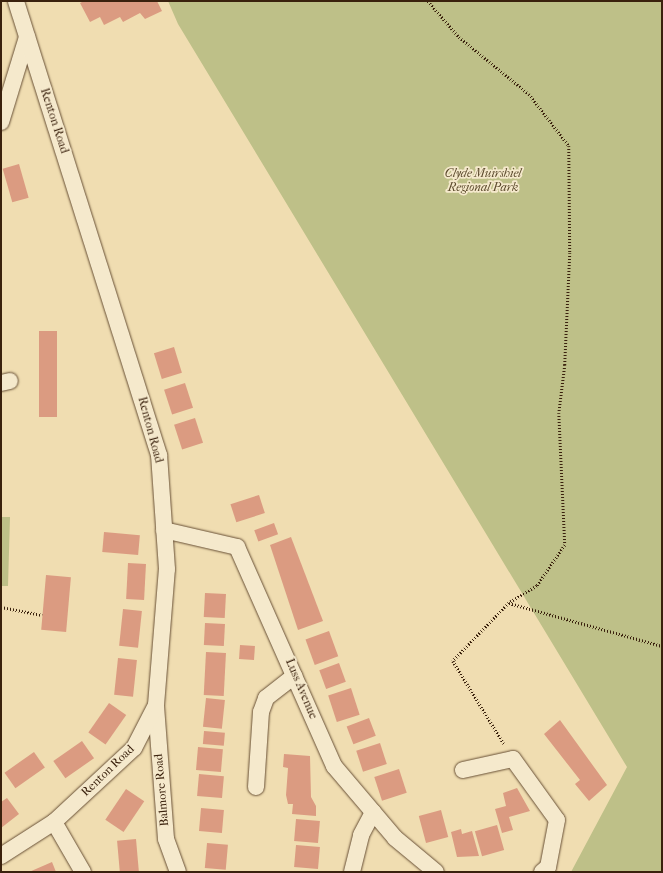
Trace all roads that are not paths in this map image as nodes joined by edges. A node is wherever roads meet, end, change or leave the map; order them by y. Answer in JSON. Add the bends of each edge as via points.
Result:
{"nodes":[{"id":1,"x":16,"y":1,"type":"edge"},
{"id":2,"x":27,"y":37,"type":"junction"},
{"id":3,"x":1,"y":122,"type":"edge"},
{"id":4,"x":164,"y":530,"type":"junction"},
{"id":5,"x":294,"y":676,"type":"junction"},
{"id":6,"x":156,"y":705,"type":"junction"},
{"id":7,"x":463,"y":770,"type":"dead end"},
{"id":8,"x":256,"y":787,"type":"dead end"},
{"id":9,"x":373,"y":812,"type":"junction"},
{"id":10,"x":54,"y":822,"type":"junction"},
{"id":11,"x":1,"y":856,"type":"edge"},
{"id":12,"x":83,"y":872,"type":"edge"},
{"id":13,"x":178,"y":872,"type":"edge"},
{"id":14,"x":352,"y":872,"type":"edge"},
{"id":15,"x":436,"y":872,"type":"edge"},
{"id":16,"x":542,"y":872,"type":"edge"}],
"edges":[{"from":1,"to":2,"type":"street","name":"Renton Road"},
{"from":2,"to":3,"type":"street"},
{"from":2,"to":4,"type":"street","name":"Renton Road","via":[[159,455]]},
{"from":4,"to":5,"type":"street","name":"Luss Avenue","via":[[237,546]]},
{"from":4,"to":6,"type":"street","name":"Renton Road","via":[[167,569]]},
{"from":5,"to":8,"type":"street","via":[[266,698],[260,712]]},
{"from":5,"to":9,"type":"street","name":"Luss Avenue","via":[[334,766]]},
{"from":6,"to":10,"type":"street","name":"Renton Road","via":[[134,748]]},
{"from":6,"to":13,"type":"street","name":"Balmore Road","via":[[166,840]]},
{"from":7,"to":16,"type":"street","via":[[513,759],[557,820],[548,868]]},
{"from":9,"to":14,"type":"street","via":[[361,835]]},
{"from":9,"to":15,"type":"street","name":"Luss Avenue","via":[[395,838]]},
{"from":10,"to":11,"type":"street","name":"Renton Road"},
{"from":10,"to":12,"type":"street"}]}
